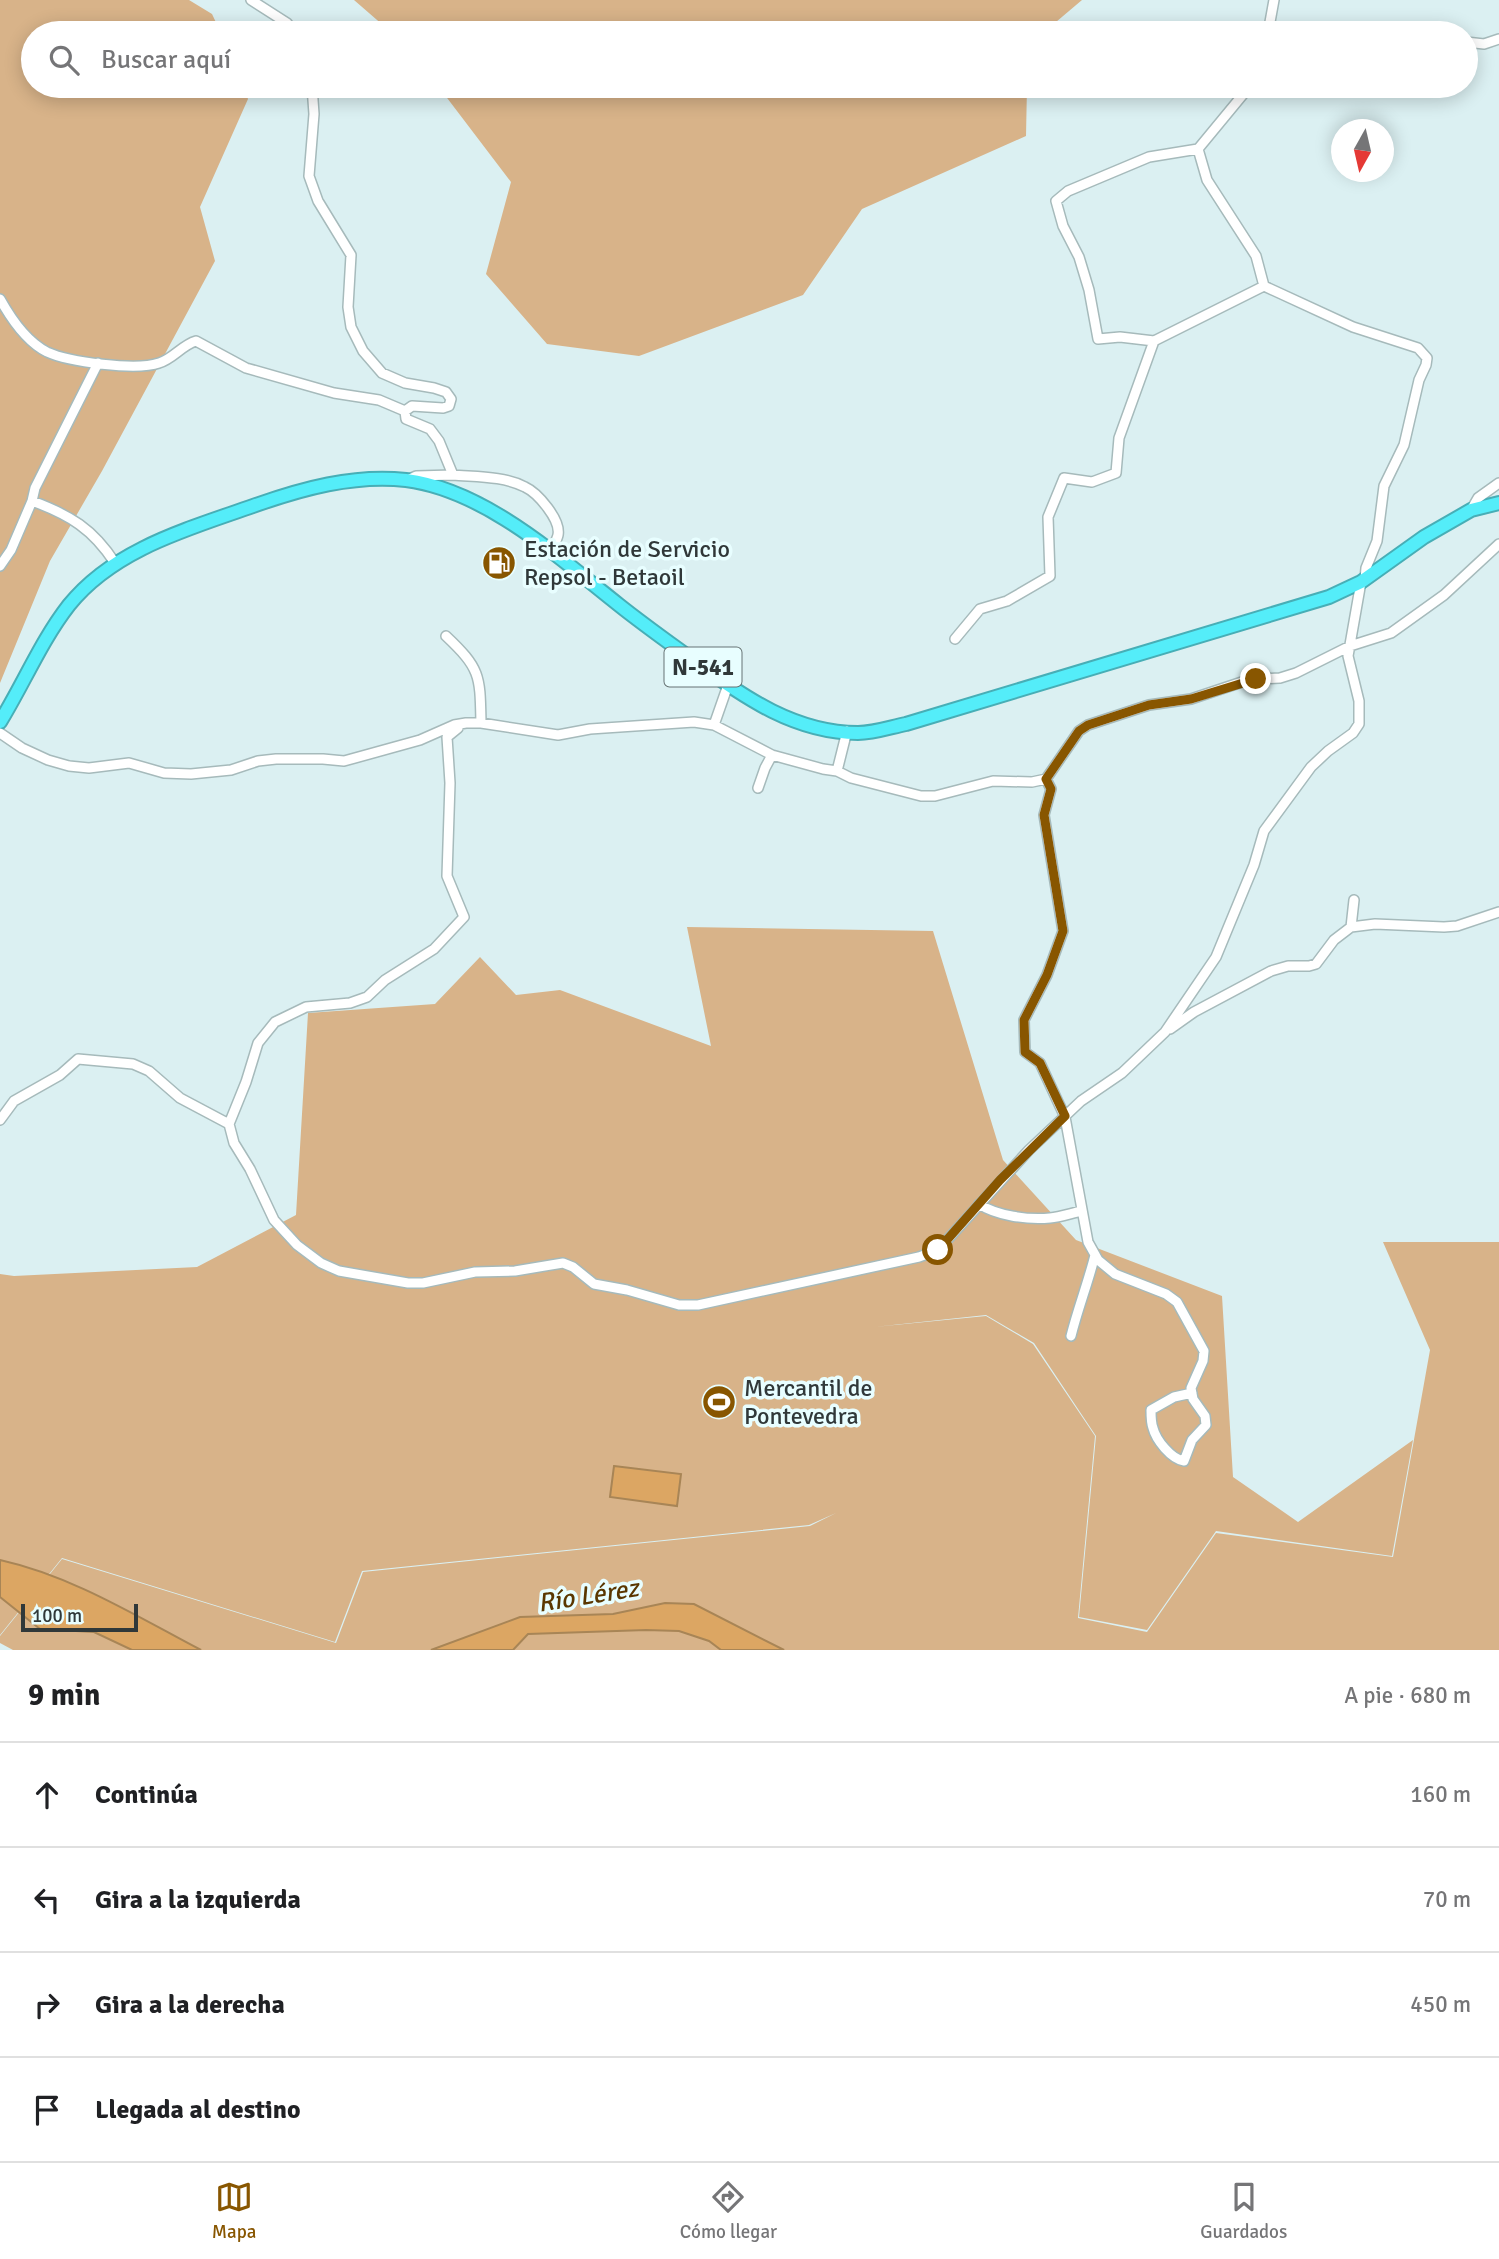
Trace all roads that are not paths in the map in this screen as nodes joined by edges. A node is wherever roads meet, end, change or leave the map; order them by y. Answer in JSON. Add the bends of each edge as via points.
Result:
{"nodes":[{"id":1,"x":251,"y":0,"type":"edge"},
{"id":2,"x":1274,"y":0,"type":"edge"},
{"id":3,"x":284,"y":21,"type":"edge"},
{"id":4,"x":1270,"y":21,"type":"edge"},
{"id":5,"x":1499,"y":39,"type":"edge"},
{"id":6,"x":1478,"y":43,"type":"edge"},
{"id":7,"x":313,"y":98,"type":"edge"},
{"id":8,"x":1241,"y":98,"type":"edge"},
{"id":9,"x":1198,"y":149,"type":"junction"},
{"id":10,"x":1264,"y":286,"type":"junction"},
{"id":11,"x":0,"y":299,"type":"edge"},
{"id":12,"x":1154,"y":341,"type":"junction"},
{"id":13,"x":98,"y":363,"type":"junction"},
{"id":14,"x":405,"y":411,"type":"junction"},
{"id":15,"x":453,"y":475,"type":"junction"},
{"id":16,"x":406,"y":480,"type":"junction"},
{"id":17,"x":1499,"y":483,"type":"edge"},
{"id":18,"x":32,"y":501,"type":"junction"},
{"id":19,"x":1499,"y":503,"type":"edge"},
{"id":20,"x":1471,"y":510,"type":"junction"},
{"id":21,"x":1499,"y":544,"type":"edge"},
{"id":22,"x":551,"y":551,"type":"junction"},
{"id":23,"x":115,"y":563,"type":"junction"},
{"id":24,"x":0,"y":566,"type":"edge"},
{"id":25,"x":1363,"y":581,"type":"junction"},
{"id":26,"x":446,"y":636,"type":"dead end"},
{"id":27,"x":955,"y":639,"type":"dead end"},
{"id":28,"x":1350,"y":646,"type":"junction"},
{"id":29,"x":728,"y":685,"type":"junction"},
{"id":30,"x":0,"y":722,"type":"edge"},
{"id":31,"x":466,"y":723,"type":"junction"},
{"id":32,"x":481,"y":723,"type":"junction"},
{"id":33,"x":714,"y":725,"type":"junction"},
{"id":34,"x":847,"y":732,"type":"junction"},
{"id":35,"x":0,"y":733,"type":"edge"},
{"id":36,"x":772,"y":755,"type":"junction"},
{"id":37,"x":837,"y":771,"type":"junction"},
{"id":38,"x":1046,"y":779,"type":"junction"},
{"id":39,"x":758,"y":788,"type":"dead end"},
{"id":40,"x":1354,"y":900,"type":"dead end"},
{"id":41,"x":1499,"y":912,"type":"edge"},
{"id":42,"x":1351,"y":927,"type":"junction"},
{"id":43,"x":1165,"y":1032,"type":"junction"},
{"id":44,"x":1065,"y":1116,"type":"junction"},
{"id":45,"x":0,"y":1120,"type":"edge"},
{"id":46,"x":229,"y":1124,"type":"junction"},
{"id":47,"x":979,"y":1204,"type":"junction"},
{"id":48,"x":1082,"y":1211,"type":"junction"},
{"id":49,"x":1095,"y":1255,"type":"junction"},
{"id":50,"x":1071,"y":1336,"type":"dead end"},
{"id":51,"x":1192,"y":1393,"type":"junction"}],
"edges":[{"from":1,"to":3,"type":"street"},
{"from":2,"to":4,"type":"street"},
{"from":5,"to":6,"type":"street"},
{"from":7,"to":14,"type":"street","via":[[309,176],[318,201],[351,255],[351,327],[382,373],[446,392],[451,398],[443,408],[412,406]]},
{"from":8,"to":9,"type":"street"},
{"from":9,"to":10,"type":"street","via":[[1207,180],[1256,256]]},
{"from":9,"to":12,"type":"street","via":[[1149,157],[1068,191],[1056,201],[1079,257],[1098,339]]},
{"from":10,"to":12,"type":"street"},
{"from":10,"to":25,"type":"street","via":[[1353,327],[1418,348],[1427,358],[1404,445],[1384,486],[1377,541]]},
{"from":11,"to":13,"type":"street","via":[[28,337],[45,351]]},
{"from":12,"to":27,"type":"street","via":[[1119,438],[1116,473],[1092,482],[1064,478],[1048,517],[1051,576],[1007,601],[980,609]]},
{"from":13,"to":14,"type":"street","via":[[137,368],[161,363],[196,341],[246,368],[334,393],[379,400]]},
{"from":13,"to":18,"type":"street"},
{"from":14,"to":15,"type":"street","via":[[406,419],[429,429],[439,441]]},
{"from":15,"to":16,"type":"street"},
{"from":15,"to":22,"type":"street","via":[[526,487],[558,526]]},
{"from":16,"to":22,"type":"highway","number":"N-541","via":[[442,488],[496,514]]},
{"from":16,"to":23,"type":"highway","number":"N-541","via":[[337,482],[286,495],[190,529]]},
{"from":17,"to":20,"type":"street","via":[[1478,498]]},
{"from":18,"to":23,"type":"street","via":[[88,529]]},
{"from":18,"to":24,"type":"street"},
{"from":19,"to":20,"type":"highway","number":"N-541"},
{"from":20,"to":25,"type":"highway","number":"N-541"},
{"from":21,"to":28,"type":"street","via":[[1444,595],[1391,633]]},
{"from":22,"to":29,"type":"highway","number":"N-541"},
{"from":23,"to":30,"type":"highway","number":"N-541","via":[[70,604]]},
{"from":25,"to":28,"type":"street"},
{"from":25,"to":34,"type":"highway","number":"N-541","via":[[1280,613],[906,724]]},
{"from":26,"to":32,"type":"street","via":[[477,671]]},
{"from":28,"to":38,"type":"street","via":[[1280,678],[1242,682],[1088,725]]},
{"from":28,"to":43,"type":"street","via":[[1359,724],[1311,767],[1264,831],[1216,957]]},
{"from":29,"to":33,"type":"street"},
{"from":29,"to":34,"type":"highway","number":"N-541","via":[[772,713],[813,727]]},
{"from":31,"to":32,"type":"street"},
{"from":31,"to":35,"type":"street","via":[[344,761],[276,759],[191,774],[164,773],[129,763],[69,766],[30,752]]},
{"from":31,"to":46,"type":"street","via":[[449,734],[447,742],[447,876],[464,917],[434,949],[367,997],[306,1007],[275,1022],[258,1043]]},
{"from":32,"to":33,"type":"street","via":[[558,735],[671,723]]},
{"from":33,"to":36,"type":"street"},
{"from":34,"to":37,"type":"street"},
{"from":36,"to":37,"type":"street"},
{"from":36,"to":39,"type":"street"},
{"from":37,"to":38,"type":"street","via":[[921,796],[993,781]]},
{"from":38,"to":44,"type":"street","via":[[1051,789],[1044,815],[1063,931],[1024,1020],[1025,1052],[1040,1063]]},
{"from":40,"to":42,"type":"street"},
{"from":41,"to":42,"type":"street","via":[[1457,926]]},
{"from":42,"to":43,"type":"street","via":[[1316,964],[1271,971]]},
{"from":43,"to":44,"type":"street","via":[[1122,1073]]},
{"from":44,"to":47,"type":"street"},
{"from":44,"to":48,"type":"street"},
{"from":45,"to":46,"type":"street","via":[[14,1101],[60,1075],[78,1059],[88,1058],[133,1064],[149,1071],[180,1098]]},
{"from":46,"to":47,"type":"street","via":[[234,1143],[274,1220],[297,1245],[321,1264],[339,1271],[408,1283],[564,1263],[594,1284],[679,1305],[698,1305],[929,1254],[938,1250]]},
{"from":47,"to":48,"type":"street","via":[[1005,1215],[1049,1218]]},
{"from":48,"to":49,"type":"street"},
{"from":49,"to":50,"type":"street"},
{"from":49,"to":51,"type":"street","via":[[1115,1274],[1177,1302],[1204,1351]]},
{"from":51,"to":51,"type":"street","via":[[1206,1425],[1192,1440],[1184,1461],[1177,1460],[1153,1430],[1151,1410]]}]}
